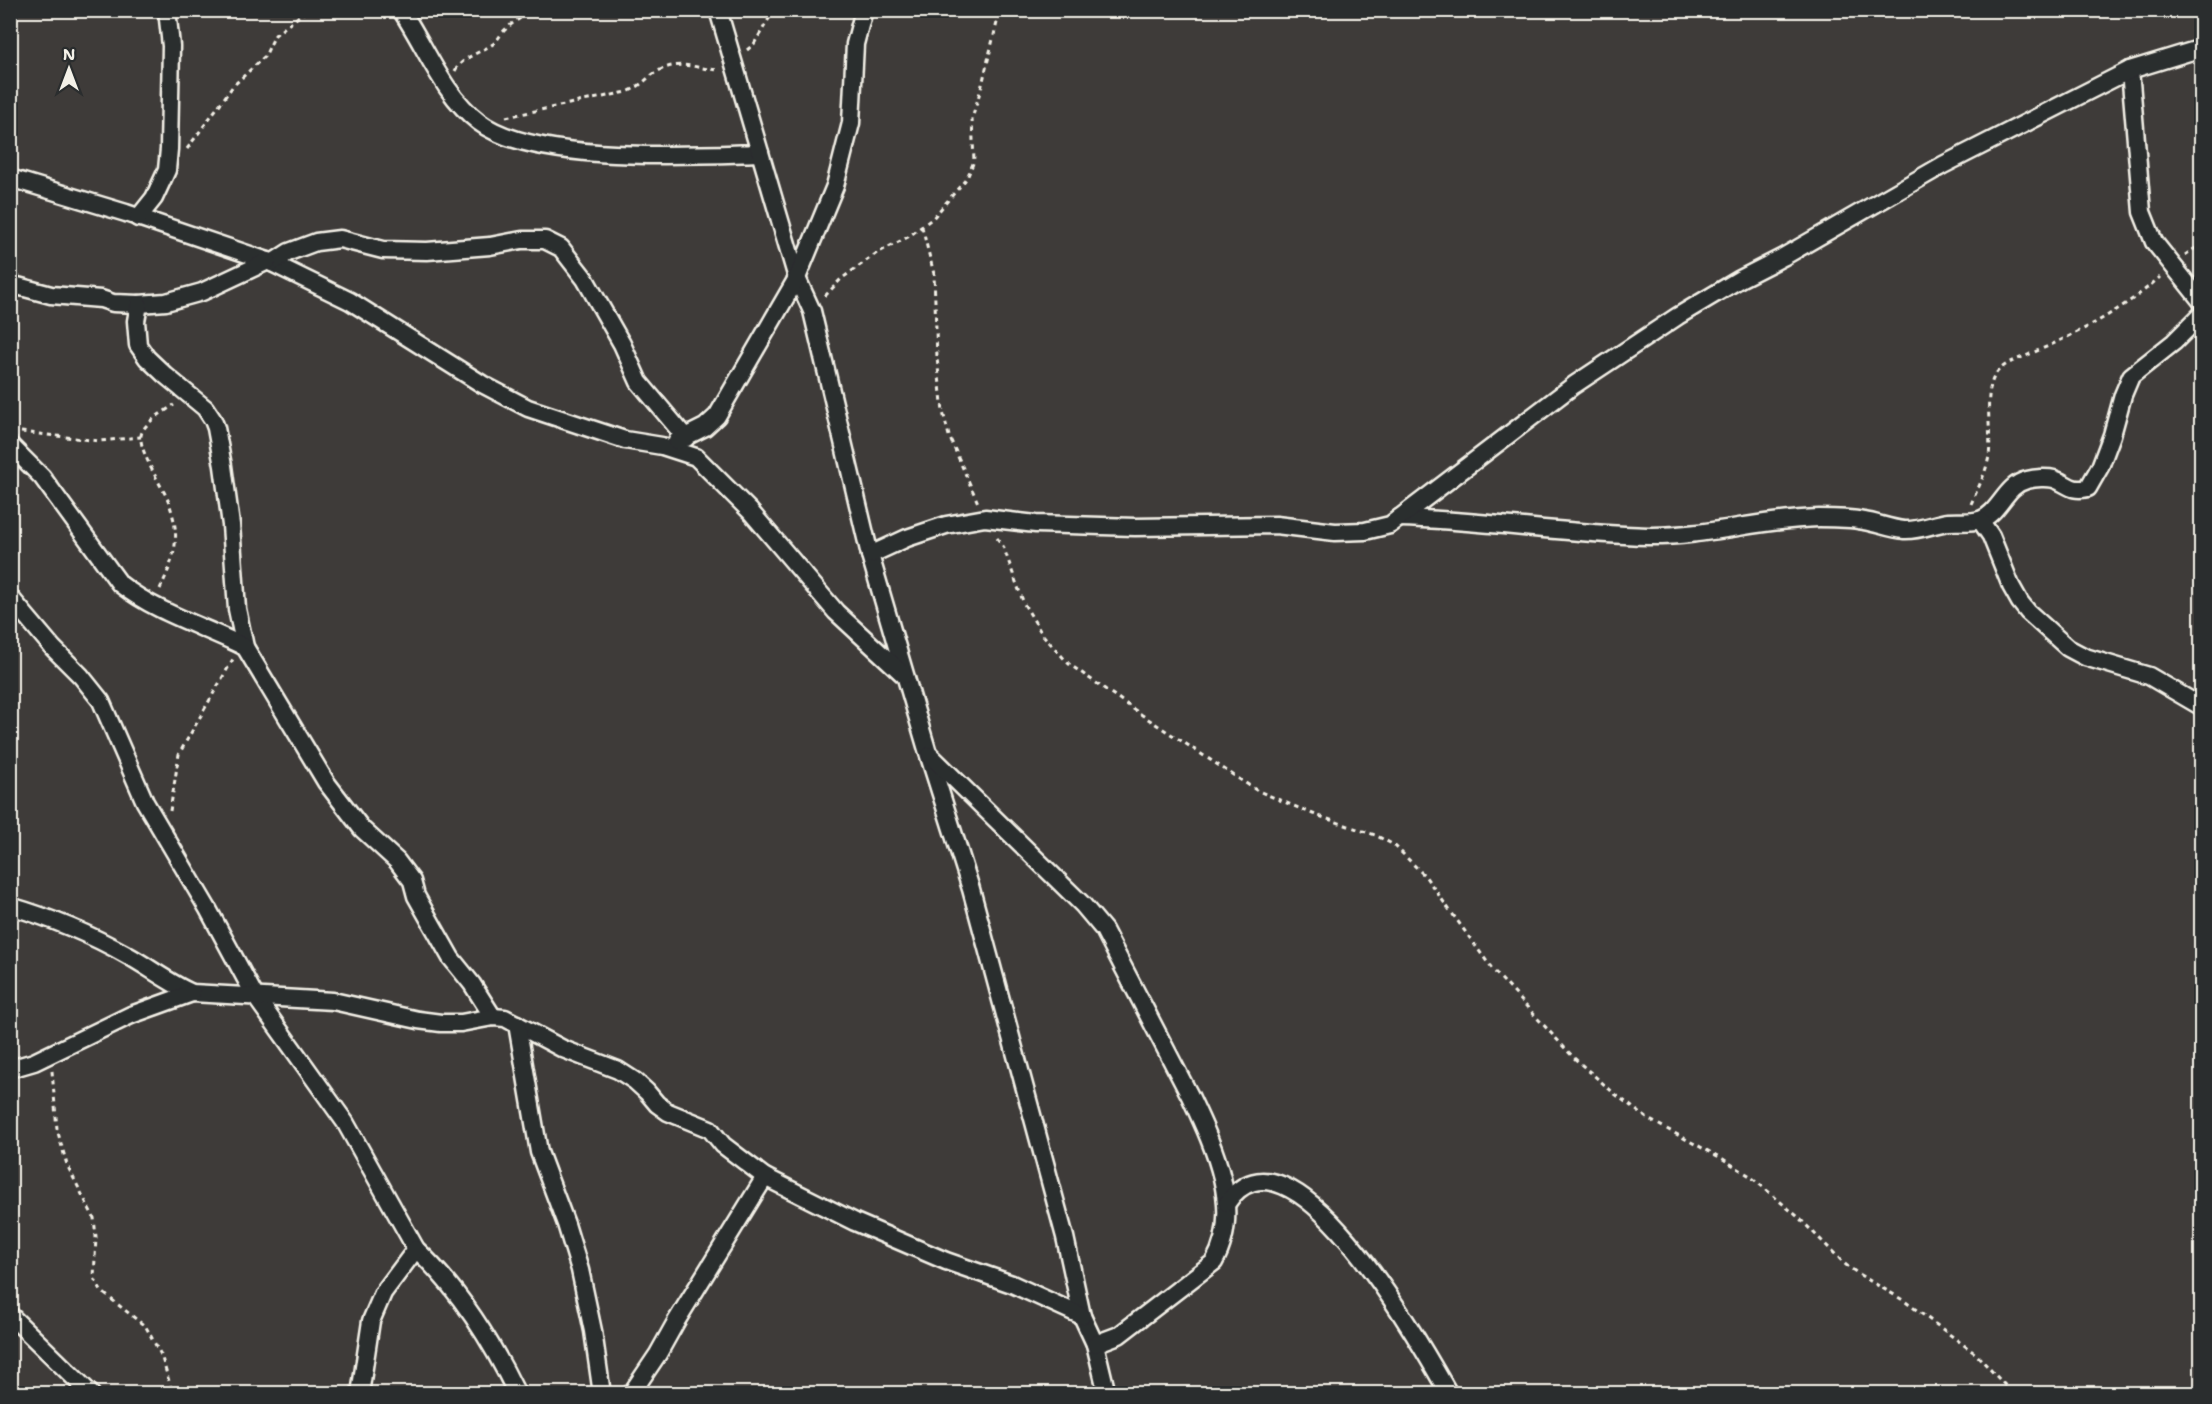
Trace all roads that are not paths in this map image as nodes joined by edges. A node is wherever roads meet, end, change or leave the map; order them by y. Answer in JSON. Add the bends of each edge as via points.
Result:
{"nodes":[{"id":1,"x":167,"y":10,"type":"edge"},
{"id":2,"x":401,"y":10,"type":"edge"},
{"id":3,"x":718,"y":10,"type":"edge"},
{"id":4,"x":864,"y":10,"type":"edge"},
{"id":5,"x":2202,"y":48,"type":"edge"},
{"id":6,"x":2130,"y":70,"type":"junction"},
{"id":7,"x":760,"y":153,"type":"junction"},
{"id":8,"x":10,"y":178,"type":"edge"},
{"id":9,"x":138,"y":218,"type":"junction"},
{"id":10,"x":270,"y":262,"type":"junction"},
{"id":11,"x":796,"y":278,"type":"junction"},
{"id":12,"x":10,"y":284,"type":"edge"},
{"id":13,"x":2202,"y":302,"type":"edge"},
{"id":14,"x":139,"y":304,"type":"junction"},
{"id":15,"x":2202,"y":314,"type":"edge"},
{"id":16,"x":15,"y":438,"type":"edge"},
{"id":17,"x":686,"y":438,"type":"junction"},
{"id":18,"x":662,"y":446,"type":"junction"},
{"id":19,"x":1399,"y":518,"type":"junction"},
{"id":20,"x":1980,"y":520,"type":"junction"},
{"id":21,"x":870,"y":555,"type":"junction"},
{"id":22,"x":10,"y":597,"type":"edge"},
{"id":23,"x":243,"y":646,"type":"junction"},
{"id":24,"x":905,"y":675,"type":"junction"},
{"id":25,"x":2202,"y":707,"type":"edge"},
{"id":26,"x":928,"y":753,"type":"junction"},
{"id":27,"x":10,"y":906,"type":"edge"},
{"id":28,"x":192,"y":993,"type":"junction"},
{"id":29,"x":255,"y":996,"type":"junction"},
{"id":30,"x":493,"y":1017,"type":"junction"},
{"id":31,"x":517,"y":1024,"type":"junction"},
{"id":32,"x":10,"y":1069,"type":"edge"},
{"id":33,"x":765,"y":1177,"type":"junction"},
{"id":34,"x":1227,"y":1203,"type":"junction"},
{"id":35,"x":416,"y":1249,"type":"junction"},
{"id":36,"x":10,"y":1315,"type":"edge"},
{"id":37,"x":1082,"y":1316,"type":"junction"},
{"id":38,"x":1095,"y":1344,"type":"junction"},
{"id":39,"x":91,"y":1394,"type":"edge"},
{"id":40,"x":360,"y":1394,"type":"edge"},
{"id":41,"x":517,"y":1394,"type":"edge"},
{"id":42,"x":602,"y":1394,"type":"edge"},
{"id":43,"x":631,"y":1394,"type":"edge"},
{"id":44,"x":1107,"y":1394,"type":"edge"},
{"id":45,"x":1449,"y":1394,"type":"edge"}],
"edges":[{"from":1,"to":9,"type":"street","via":[[171,46],[167,170],[154,198]]},
{"from":2,"to":7,"type":"street","via":[[448,87],[477,121],[498,134],[524,142],[603,153]]},
{"from":3,"to":7,"type":"street"},
{"from":4,"to":11,"type":"street","via":[[855,44],[851,123],[835,186]]},
{"from":5,"to":6,"type":"street"},
{"from":6,"to":13,"type":"street","via":[[2142,212],[2154,242]]},
{"from":6,"to":19,"type":"street","via":[[1943,165],[1678,316],[1575,385]]},
{"from":7,"to":11,"type":"street"},
{"from":8,"to":9,"type":"street"},
{"from":9,"to":10,"type":"street"},
{"from":10,"to":14,"type":"street","via":[[202,292],[166,302]]},
{"from":10,"to":17,"type":"street","via":[[316,242],[340,239],[384,250],[427,251],[545,240],[561,248],[585,279],[639,382]]},
{"from":10,"to":18,"type":"street","via":[[350,301],[482,384],[528,408],[625,440]]},
{"from":11,"to":17,"type":"street","via":[[717,416]]},
{"from":11,"to":21,"type":"street","via":[[812,311]]},
{"from":12,"to":14,"type":"street","via":[[51,296]]},
{"from":14,"to":23,"type":"street","via":[[138,345],[147,358],[210,414],[216,428]]},
{"from":15,"to":20,"type":"street","via":[[2131,376],[2100,467],[2088,488],[2068,487],[2055,479],[2021,482]]},
{"from":16,"to":23,"type":"street","via":[[120,584],[156,609]]},
{"from":17,"to":18,"type":"street"},
{"from":18,"to":24,"type":"street","via":[[696,458],[750,511],[836,612]]},
{"from":19,"to":20,"type":"street","via":[[1649,536],[1815,518],[1864,521],[1903,530]]},
{"from":19,"to":21,"type":"street","via":[[1390,525],[1365,531],[1335,532],[1276,525],[1135,527],[985,518],[946,525]]},
{"from":20,"to":25,"type":"street","via":[[2020,602],[2068,648],[2149,676]]},
{"from":21,"to":24,"type":"street"},
{"from":22,"to":29,"type":"street","via":[[101,701],[131,773]]},
{"from":23,"to":30,"type":"street","via":[[326,782],[412,881],[416,896],[451,958]]},
{"from":24,"to":26,"type":"street"},
{"from":26,"to":34,"type":"street","via":[[1104,930],[1203,1124]]},
{"from":26,"to":37,"type":"street","via":[[971,888],[1065,1237]]},
{"from":27,"to":28,"type":"street","via":[[107,944]]},
{"from":28,"to":29,"type":"street"},
{"from":28,"to":32,"type":"street","via":[[131,1015],[34,1062]]},
{"from":29,"to":30,"type":"street","via":[[333,1001],[441,1023]]},
{"from":29,"to":35,"type":"street","via":[[345,1122]]},
{"from":30,"to":31,"type":"street"},
{"from":31,"to":33,"type":"street","via":[[563,1049],[626,1075],[668,1112],[710,1130]]},
{"from":31,"to":42,"type":"street","via":[[539,1152],[580,1270]]},
{"from":33,"to":37,"type":"street","via":[[855,1222]]},
{"from":33,"to":43,"type":"street"},
{"from":34,"to":38,"type":"street","via":[[1221,1249],[1214,1262],[1119,1335]]},
{"from":34,"to":45,"type":"street","via":[[1243,1186],[1258,1182],[1280,1185],[1305,1198],[1367,1263],[1398,1306]]},
{"from":35,"to":40,"type":"street","via":[[383,1293],[371,1321]]},
{"from":35,"to":41,"type":"street","via":[[469,1313]]},
{"from":36,"to":39,"type":"street"},
{"from":37,"to":38,"type":"street"},
{"from":38,"to":44,"type":"street"}]}
